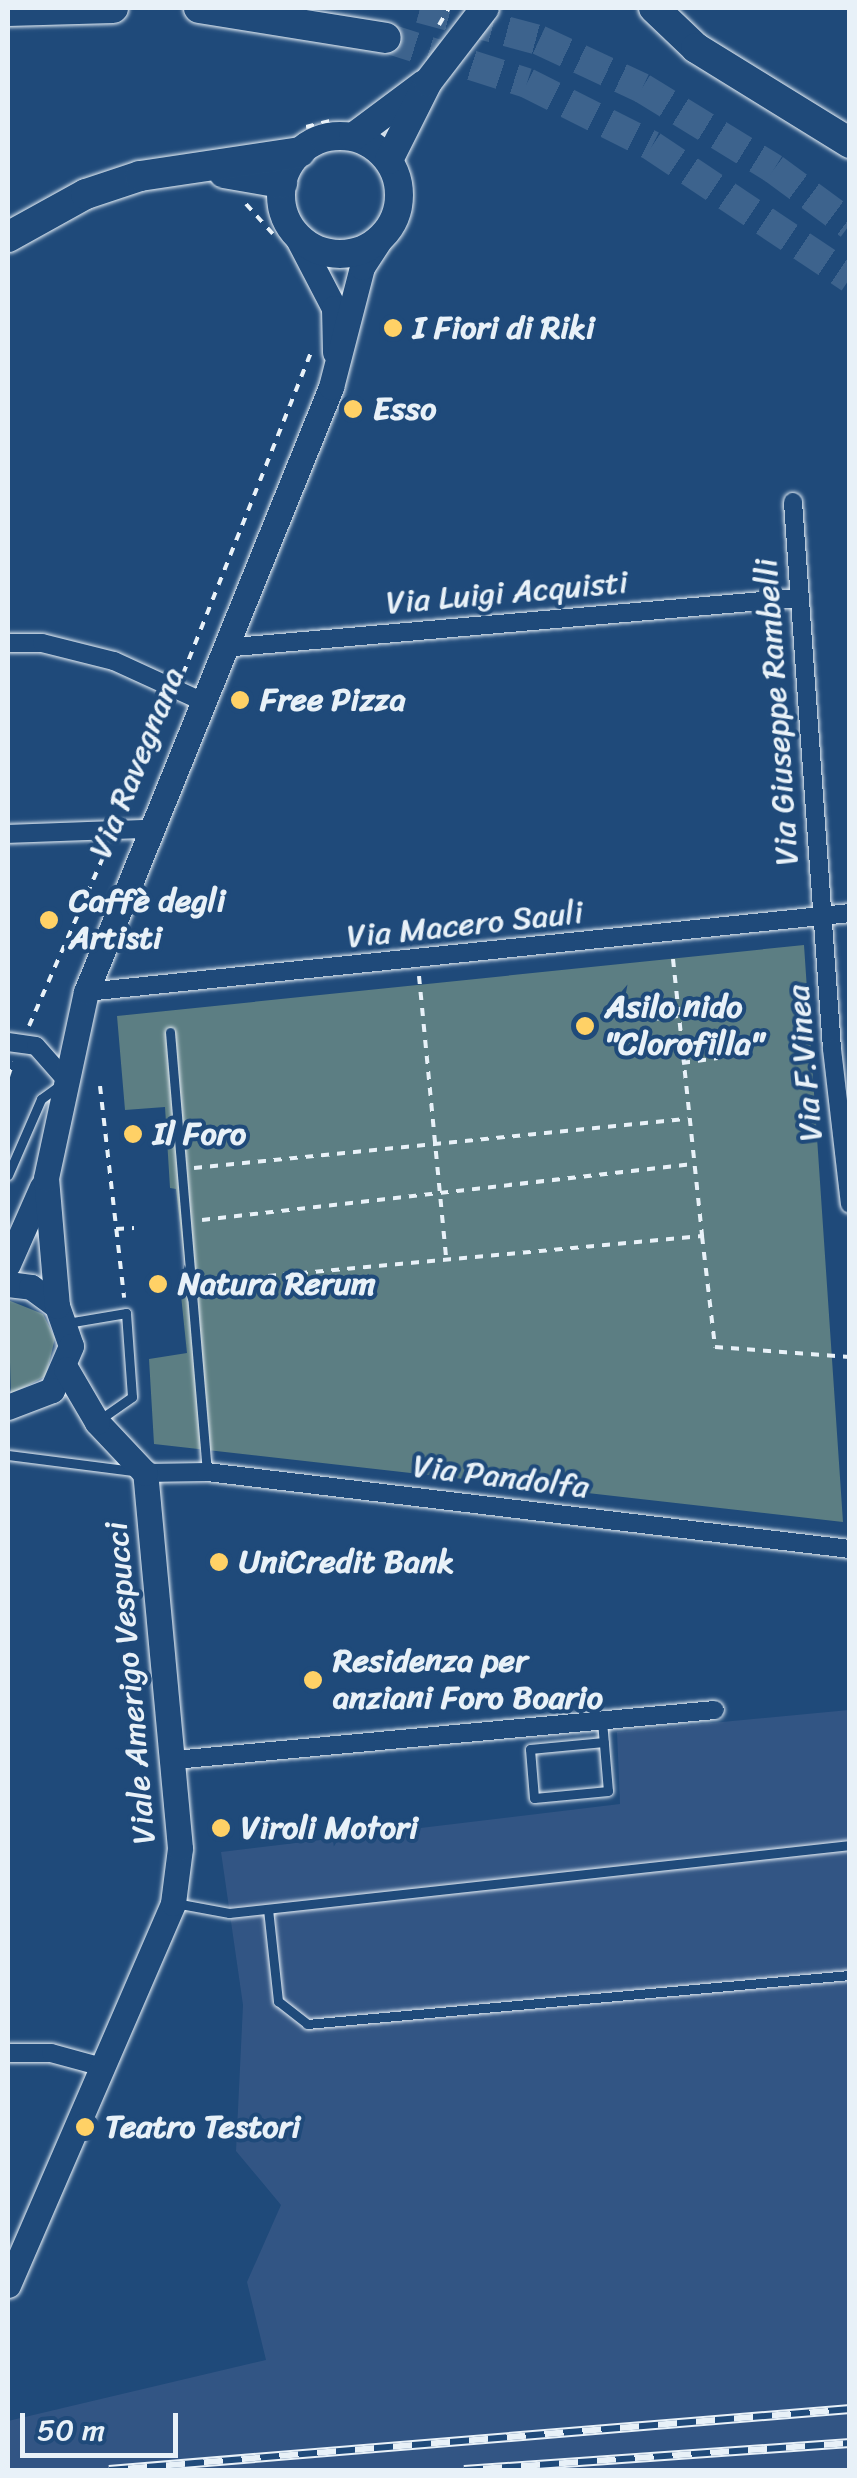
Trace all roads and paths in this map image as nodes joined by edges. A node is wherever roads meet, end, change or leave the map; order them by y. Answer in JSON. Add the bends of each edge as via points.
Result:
{"nodes":[{"id":1,"x":113,"y":8,"type":"edge"},
{"id":2,"x":199,"y":8,"type":"edge"},
{"id":3,"x":448,"y":8,"type":"edge"},
{"id":4,"x":485,"y":8,"type":"edge"},
{"id":5,"x":654,"y":8,"type":"edge"},
{"id":6,"x":8,"y":11,"type":"edge"},
{"id":7,"x":434,"y":32,"type":"dead end"},
{"id":8,"x":386,"y":38,"type":"tunnel mouth"},
{"id":9,"x":428,"y":82,"type":"junction"},
{"id":10,"x":347,"y":128,"type":"junction"},
{"id":11,"x":299,"y":140,"type":"junction"},
{"id":12,"x":850,"y":142,"type":"edge"},
{"id":13,"x":388,"y":160,"type":"junction"},
{"id":14,"x":202,"y":170,"type":"junction"},
{"id":15,"x":249,"y":178,"type":"junction"},
{"id":16,"x":282,"y":183,"type":"junction"},
{"id":17,"x":8,"y":236,"type":"edge"},
{"id":18,"x":287,"y":238,"type":"junction"},
{"id":19,"x":380,"y":239,"type":"junction"},
{"id":20,"x":314,"y":346,"type":"dead end"},
{"id":21,"x":331,"y":387,"type":"junction"},
{"id":22,"x":794,"y":502,"type":"dead end"},
{"id":23,"x":797,"y":598,"type":"junction"},
{"id":24,"x":8,"y":643,"type":"edge"},
{"id":25,"x":223,"y":648,"type":"junction"},
{"id":26,"x":188,"y":695,"type":"junction"},
{"id":27,"x":115,"y":828,"type":"junction"},
{"id":28,"x":147,"y":829,"type":"junction"},
{"id":29,"x":8,"y":834,"type":"edge"},
{"id":30,"x":850,"y":912,"type":"edge"},
{"id":31,"x":823,"y":916,"type":"junction"},
{"id":32,"x":673,"y":959,"type":"dead end"},
{"id":33,"x":418,"y":961,"type":"junction"},
{"id":34,"x":86,"y":992,"type":"junction"},
{"id":35,"x":678,"y":1016,"type":"junction"},
{"id":36,"x":654,"y":1019,"type":"dead end"},
{"id":37,"x":170,"y":1032,"type":"dead end"},
{"id":38,"x":14,"y":1042,"type":"edge"},
{"id":39,"x":718,"y":1058,"type":"dead end"},
{"id":40,"x":682,"y":1063,"type":"junction"},
{"id":41,"x":8,"y":1077,"type":"edge"},
{"id":42,"x":66,"y":1080,"type":"junction"},
{"id":43,"x":100,"y":1086,"type":"dead end"},
{"id":44,"x":688,"y":1118,"type":"junction"},
{"id":45,"x":436,"y":1144,"type":"junction"},
{"id":46,"x":693,"y":1164,"type":"junction"},
{"id":47,"x":185,"y":1169,"type":"junction"},
{"id":48,"x":8,"y":1174,"type":"edge"},
{"id":49,"x":46,"y":1178,"type":"junction"},
{"id":50,"x":439,"y":1196,"type":"junction"},
{"id":51,"x":850,"y":1204,"type":"edge"},
{"id":52,"x":189,"y":1221,"type":"junction"},
{"id":53,"x":134,"y":1228,"type":"dead end"},
{"id":54,"x":116,"y":1230,"type":"junction"},
{"id":55,"x":702,"y":1236,"type":"junction"},
{"id":56,"x":446,"y":1258,"type":"junction"},
{"id":57,"x":8,"y":1264,"type":"edge"},
{"id":58,"x":8,"y":1284,"type":"edge"},
{"id":59,"x":194,"y":1284,"type":"junction"},
{"id":60,"x":126,"y":1313,"type":"junction"},
{"id":61,"x":62,"y":1315,"type":"junction"},
{"id":62,"x":850,"y":1357,"type":"edge"},
{"id":63,"x":66,"y":1370,"type":"junction"},
{"id":64,"x":8,"y":1407,"type":"edge"},
{"id":65,"x":97,"y":1422,"type":"junction"},
{"id":66,"x":8,"y":1455,"type":"edge"},
{"id":67,"x":145,"y":1472,"type":"junction"},
{"id":68,"x":207,"y":1472,"type":"junction"},
{"id":69,"x":850,"y":1549,"type":"edge"},
{"id":70,"x":715,"y":1710,"type":"dead end"},
{"id":71,"x":602,"y":1721,"type":"junction"},
{"id":72,"x":604,"y":1742,"type":"junction"},
{"id":73,"x":174,"y":1760,"type":"junction"},
{"id":74,"x":850,"y":1845,"type":"edge"},
{"id":75,"x":173,"y":1903,"type":"junction"},
{"id":76,"x":268,"y":1909,"type":"junction"},
{"id":77,"x":850,"y":1975,"type":"edge"},
{"id":78,"x":8,"y":2053,"type":"edge"},
{"id":79,"x":99,"y":2066,"type":"junction"},
{"id":80,"x":8,"y":2285,"type":"edge"}],
"edges":[{"from":1,"to":6,"type":"highway"},
{"from":2,"to":8,"type":"highway"},
{"from":3,"to":7,"type":"path"},
{"from":4,"to":9,"type":"main road"},
{"from":5,"to":12,"type":"highway","via":[[722,66]]},
{"from":9,"to":10,"type":"main road"},
{"from":9,"to":13,"type":"main road"},
{"from":10,"to":11,"type":"path"},
{"from":10,"to":11,"type":"main road","via":[[316,141]]},
{"from":10,"to":13,"type":"main road"},
{"from":11,"to":14,"type":"highway"},
{"from":11,"to":16,"type":"main road"},
{"from":13,"to":19,"type":"main road","via":[[398,210]]},
{"from":14,"to":15,"type":"highway"},
{"from":14,"to":17,"type":"highway","via":[[122,182]]},
{"from":15,"to":16,"type":"highway"},
{"from":15,"to":18,"type":"path","via":[[242,202]]},
{"from":16,"to":18,"type":"main road"},
{"from":18,"to":19,"type":"main road","via":[[346,254]]},
{"from":18,"to":21,"type":"main road","name":"Via Ravegnana","via":[[334,308]]},
{"from":19,"to":21,"type":"main road","name":"Via Ravegnana","via":[[362,267]]},
{"from":20,"to":26,"type":"path"},
{"from":21,"to":25,"type":"main road","name":"Via Ravegnana"},
{"from":22,"to":23,"type":"street","name":"Via Giuseppe Rambelli"},
{"from":23,"to":25,"type":"street","name":"Via Luigi Acquisti"},
{"from":23,"to":31,"type":"street","name":"Via Giuseppe Rambelli"},
{"from":24,"to":26,"type":"street","via":[[42,643],[114,661]]},
{"from":25,"to":26,"type":"main road","name":"Via Ravegnana"},
{"from":26,"to":27,"type":"path"},
{"from":26,"to":28,"type":"main road","name":"Via Ravegnana"},
{"from":27,"to":28,"type":"street"},
{"from":27,"to":29,"type":"street"},
{"from":27,"to":38,"type":"path"},
{"from":28,"to":34,"type":"main road","name":"Via Ravegnana"},
{"from":30,"to":31,"type":"street","name":"Via Macero Sauli"},
{"from":31,"to":33,"type":"street","name":"Via Macero Sauli"},
{"from":31,"to":51,"type":"street","name":"Via F.Vinea"},
{"from":32,"to":35,"type":"path"},
{"from":33,"to":34,"type":"street","name":"Via Macero Sauli"},
{"from":33,"to":45,"type":"path"},
{"from":34,"to":42,"type":"main road","name":"Via Ravegnana"},
{"from":35,"to":36,"type":"path"},
{"from":35,"to":40,"type":"path"},
{"from":37,"to":47,"type":"lane"},
{"from":38,"to":41,"type":"path"},
{"from":38,"to":42,"type":"street","via":[[48,1057]]},
{"from":39,"to":40,"type":"path"},
{"from":40,"to":44,"type":"path"},
{"from":42,"to":48,"type":"lane","via":[[41,1099]]},
{"from":42,"to":49,"type":"main road","name":"Via Ravegnana"},
{"from":43,"to":54,"type":"path"},
{"from":44,"to":45,"type":"path"},
{"from":44,"to":46,"type":"path"},
{"from":45,"to":47,"type":"path"},
{"from":45,"to":50,"type":"path"},
{"from":46,"to":50,"type":"path"},
{"from":46,"to":55,"type":"path"},
{"from":47,"to":52,"type":"lane"},
{"from":49,"to":57,"type":"main road","name":"Via Ravegnana"},
{"from":49,"to":61,"type":"main road","name":"Via Ravegnana"},
{"from":50,"to":52,"type":"path"},
{"from":50,"to":56,"type":"path"},
{"from":52,"to":59,"type":"lane"},
{"from":53,"to":54,"type":"path"},
{"from":54,"to":60,"type":"path"},
{"from":55,"to":56,"type":"path"},
{"from":55,"to":62,"type":"path","via":[[715,1347]]},
{"from":56,"to":59,"type":"path"},
{"from":58,"to":61,"type":"main road","via":[[32,1287]]},
{"from":59,"to":68,"type":"lane"},
{"from":60,"to":61,"type":"lane"},
{"from":60,"to":65,"type":"lane","via":[[132,1396]]},
{"from":61,"to":63,"type":"main road","name":"Via Ravegnana"},
{"from":63,"to":64,"type":"main road","via":[[40,1398]]},
{"from":63,"to":65,"type":"main road","name":"Viale Amerigo Vespucci"},
{"from":65,"to":67,"type":"main road","name":"Viale Amerigo Vespucci"},
{"from":66,"to":67,"type":"lane"},
{"from":67,"to":68,"type":"street","name":"Via Pandolfa"},
{"from":67,"to":73,"type":"main road","name":"Viale Amerigo Vespucci"},
{"from":68,"to":69,"type":"street","name":"Via Pandolfa"},
{"from":70,"to":71,"type":"street"},
{"from":71,"to":72,"type":"lane"},
{"from":71,"to":73,"type":"street"},
{"from":72,"to":72,"type":"lane","via":[[608,1791],[534,1798],[530,1749]]},
{"from":73,"to":75,"type":"main road","name":"Viale Amerigo Vespucci","via":[[180,1848]]},
{"from":74,"to":76,"type":"lane"},
{"from":75,"to":76,"type":"lane","via":[[229,1913]]},
{"from":75,"to":79,"type":"main road","name":"Viale Amerigo Vespucci"},
{"from":76,"to":77,"type":"lane","via":[[278,2001],[306,2024]]},
{"from":78,"to":79,"type":"street","via":[[51,2052]]},
{"from":79,"to":80,"type":"main road","name":"Viale Amerigo Vespucci"}]}
